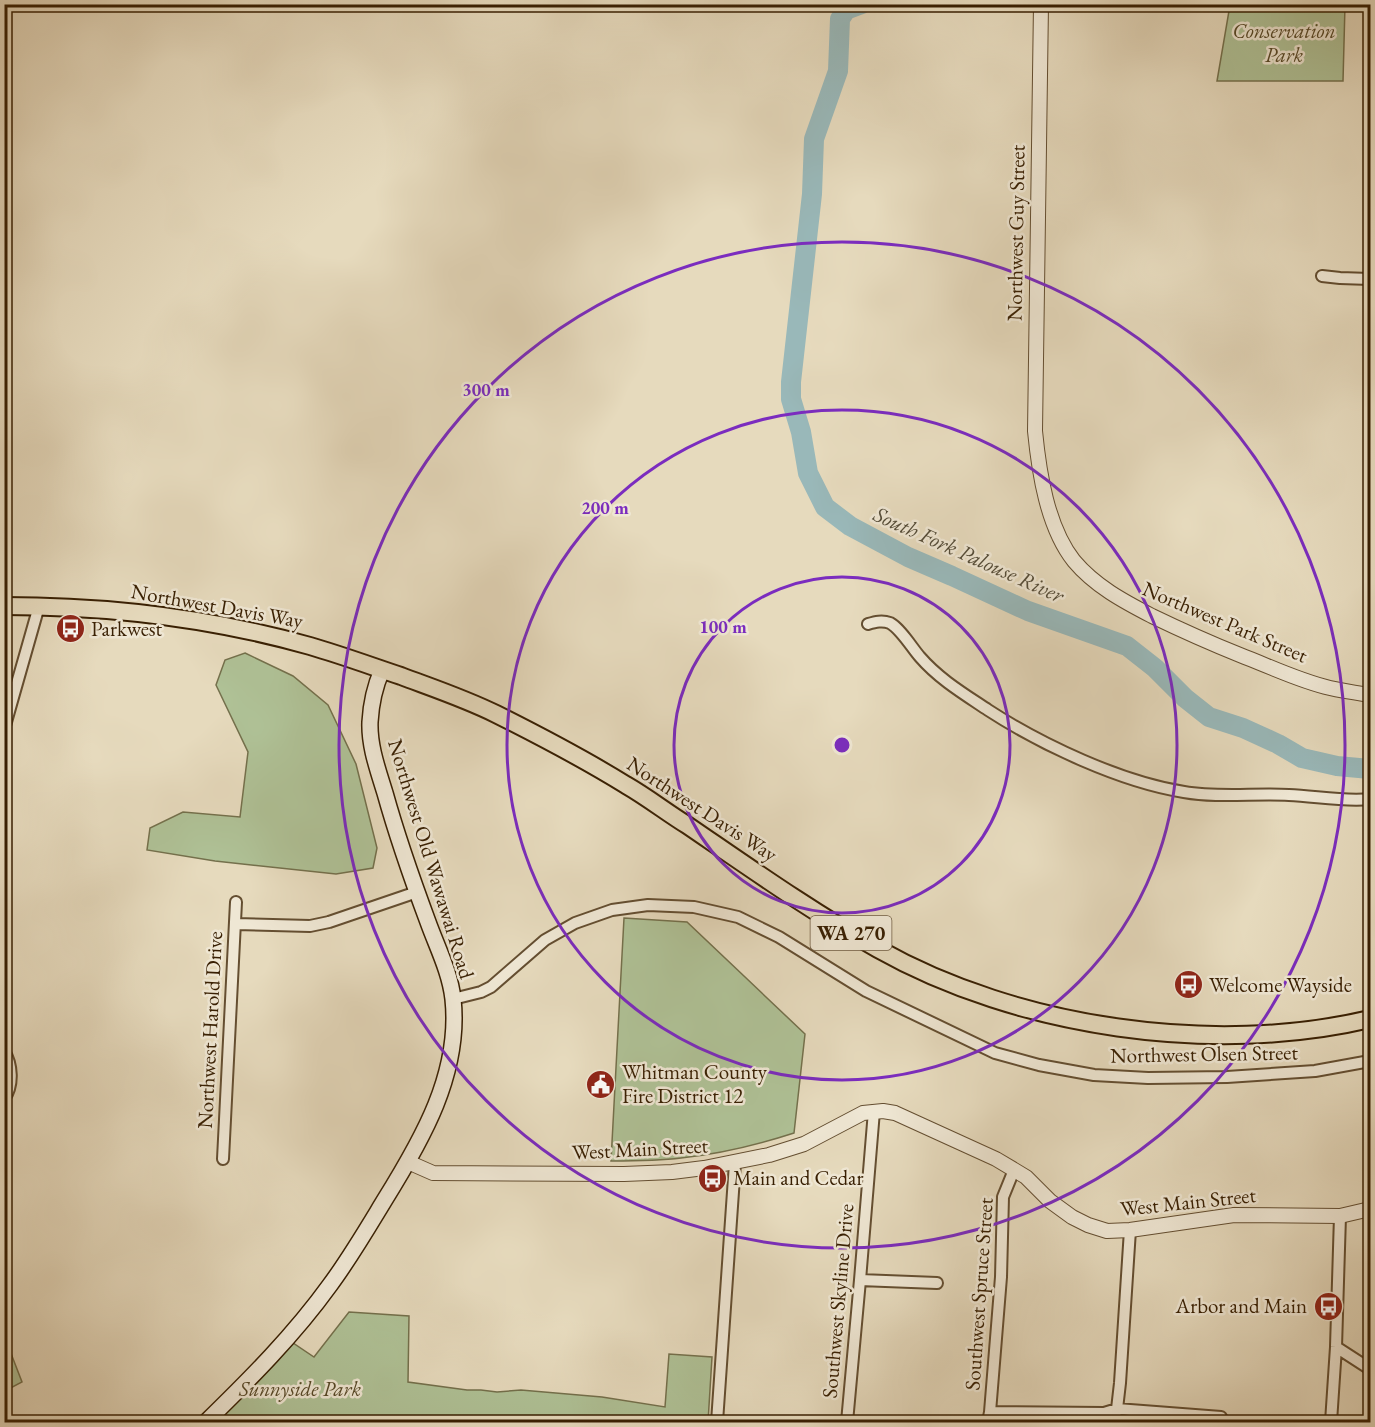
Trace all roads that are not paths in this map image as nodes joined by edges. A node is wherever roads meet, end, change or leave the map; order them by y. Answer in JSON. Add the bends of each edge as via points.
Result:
{"nodes":[{"id":1,"x":1041,"y":4,"type":"edge"},
{"id":2,"x":1322,"y":276,"type":"dead end"},
{"id":3,"x":1371,"y":279,"type":"edge"},
{"id":4,"x":1038,"y":462,"type":"joint"},
{"id":5,"x":4,"y":606,"type":"edge"},
{"id":6,"x":39,"y":606,"type":"junction"},
{"id":7,"x":868,"y":624,"type":"dead end"},
{"id":8,"x":382,"y":670,"type":"junction"},
{"id":9,"x":1371,"y":696,"type":"edge"},
{"id":10,"x":4,"y":729,"type":"edge"},
{"id":11,"x":1371,"y":799,"type":"edge"},
{"id":12,"x":417,"y":892,"type":"junction"},
{"id":13,"x":236,"y":902,"type":"dead end"},
{"id":14,"x":235,"y":924,"type":"junction"},
{"id":15,"x":453,"y":999,"type":"junction"},
{"id":16,"x":1371,"y":1019,"type":"edge"},
{"id":17,"x":4,"y":1051,"type":"edge"},
{"id":18,"x":1371,"y":1061,"type":"edge"},
{"id":19,"x":4,"y":1099,"type":"edge"},
{"id":20,"x":873,"y":1111,"type":"junction"},
{"id":21,"x":223,"y":1159,"type":"dead end"},
{"id":22,"x":408,"y":1162,"type":"junction"},
{"id":23,"x":735,"y":1163,"type":"junction"},
{"id":24,"x":1014,"y":1170,"type":"junction"},
{"id":25,"x":1371,"y":1209,"type":"edge"},
{"id":26,"x":1340,"y":1216,"type":"junction"},
{"id":27,"x":1130,"y":1230,"type":"junction"},
{"id":28,"x":860,"y":1280,"type":"junction"},
{"id":29,"x":938,"y":1283,"type":"dead end"},
{"id":30,"x":1336,"y":1347,"type":"junction"},
{"id":31,"x":1371,"y":1369,"type":"edge"},
{"id":32,"x":1117,"y":1409,"type":"junction"},
{"id":33,"x":989,"y":1417,"type":"edge"},
{"id":34,"x":1221,"y":1417,"type":"dead end"},
{"id":35,"x":206,"y":1422,"type":"edge"},
{"id":36,"x":717,"y":1422,"type":"edge"},
{"id":37,"x":847,"y":1422,"type":"edge"},
{"id":38,"x":1113,"y":1422,"type":"edge"},
{"id":39,"x":1331,"y":1422,"type":"edge"}],
"edges":[{"from":1,"to":4,"type":"street","name":"Northwest Guy Street","via":[[1035,431]]},
{"from":2,"to":3,"type":"street"},
{"from":4,"to":9,"type":"street","name":"Northwest Park Street","via":[[1048,507],[1062,543],[1098,584],[1192,636],[1328,688]]},
{"from":5,"to":6,"type":"main road","name":"Northwest Davis Way","number":"WA 270"},
{"from":6,"to":8,"type":"main road","name":"Northwest Davis Way","number":"WA 270","via":[[159,616],[238,629],[310,646]]},
{"from":6,"to":10,"type":"street"},
{"from":7,"to":11,"type":"street","via":[[891,624],[953,688],[993,714],[1045,743],[1128,778],[1186,793]]},
{"from":8,"to":12,"type":"main road","name":"Northwest Old Wawawai Road","via":[[372,702],[371,741]]},
{"from":8,"to":16,"type":"main road","name":"Northwest Davis Way","number":"WA 270","via":[[492,712],[558,746],[628,786],[819,914],[880,951],[947,983],[1070,1018],[1164,1033],[1262,1034]]},
{"from":12,"to":14,"type":"street","via":[[310,926]]},
{"from":12,"to":15,"type":"main road","name":"Northwest Old Wawawai Road"},
{"from":13,"to":14,"type":"street","name":"Northwest Harold Drive"},
{"from":14,"to":21,"type":"street","name":"Northwest Harold Drive"},
{"from":15,"to":18,"type":"street","name":"Northwest Olsen Street","via":[[482,992],[545,940],[575,923],[612,910],[648,905],[689,907],[738,917],[779,937],[866,991],[995,1053],[1039,1065],[1094,1075],[1148,1078],[1315,1071]]},
{"from":15,"to":22,"type":"main road","name":"Northwest Old Wawawai Road","via":[[450,1061],[438,1098]]},
{"from":17,"to":19,"type":"street","via":[[12,1074]]},
{"from":20,"to":23,"type":"street","name":"West Main Street","via":[[853,1117],[804,1144]]},
{"from":20,"to":24,"type":"street","name":"West Main Street","via":[[895,1113]]},
{"from":20,"to":28,"type":"street","name":"Southwest Skyline Drive"},
{"from":22,"to":23,"type":"street","name":"West Main Street","via":[[433,1173],[624,1174]]},
{"from":22,"to":35,"type":"main road","name":"Northwest Old Wawawai Road","via":[[324,1293],[275,1353]]},
{"from":23,"to":36,"type":"street"},
{"from":24,"to":27,"type":"street","name":"West Main Street","via":[[1088,1226],[1107,1231]]},
{"from":24,"to":33,"type":"street","name":"Southwest Spruce Street","via":[[1003,1197],[1001,1276]]},
{"from":25,"to":26,"type":"street","name":"West Main Street"},
{"from":26,"to":27,"type":"street","name":"West Main Street","via":[[1234,1215]]},
{"from":26,"to":30,"type":"street"},
{"from":27,"to":32,"type":"street"},
{"from":28,"to":29,"type":"street"},
{"from":28,"to":37,"type":"street","name":"Southwest Skyline Drive"},
{"from":30,"to":31,"type":"street"},
{"from":30,"to":39,"type":"street"},
{"from":32,"to":33,"type":"street","via":[[1104,1413]]},
{"from":32,"to":34,"type":"street"},
{"from":32,"to":38,"type":"street"}]}
